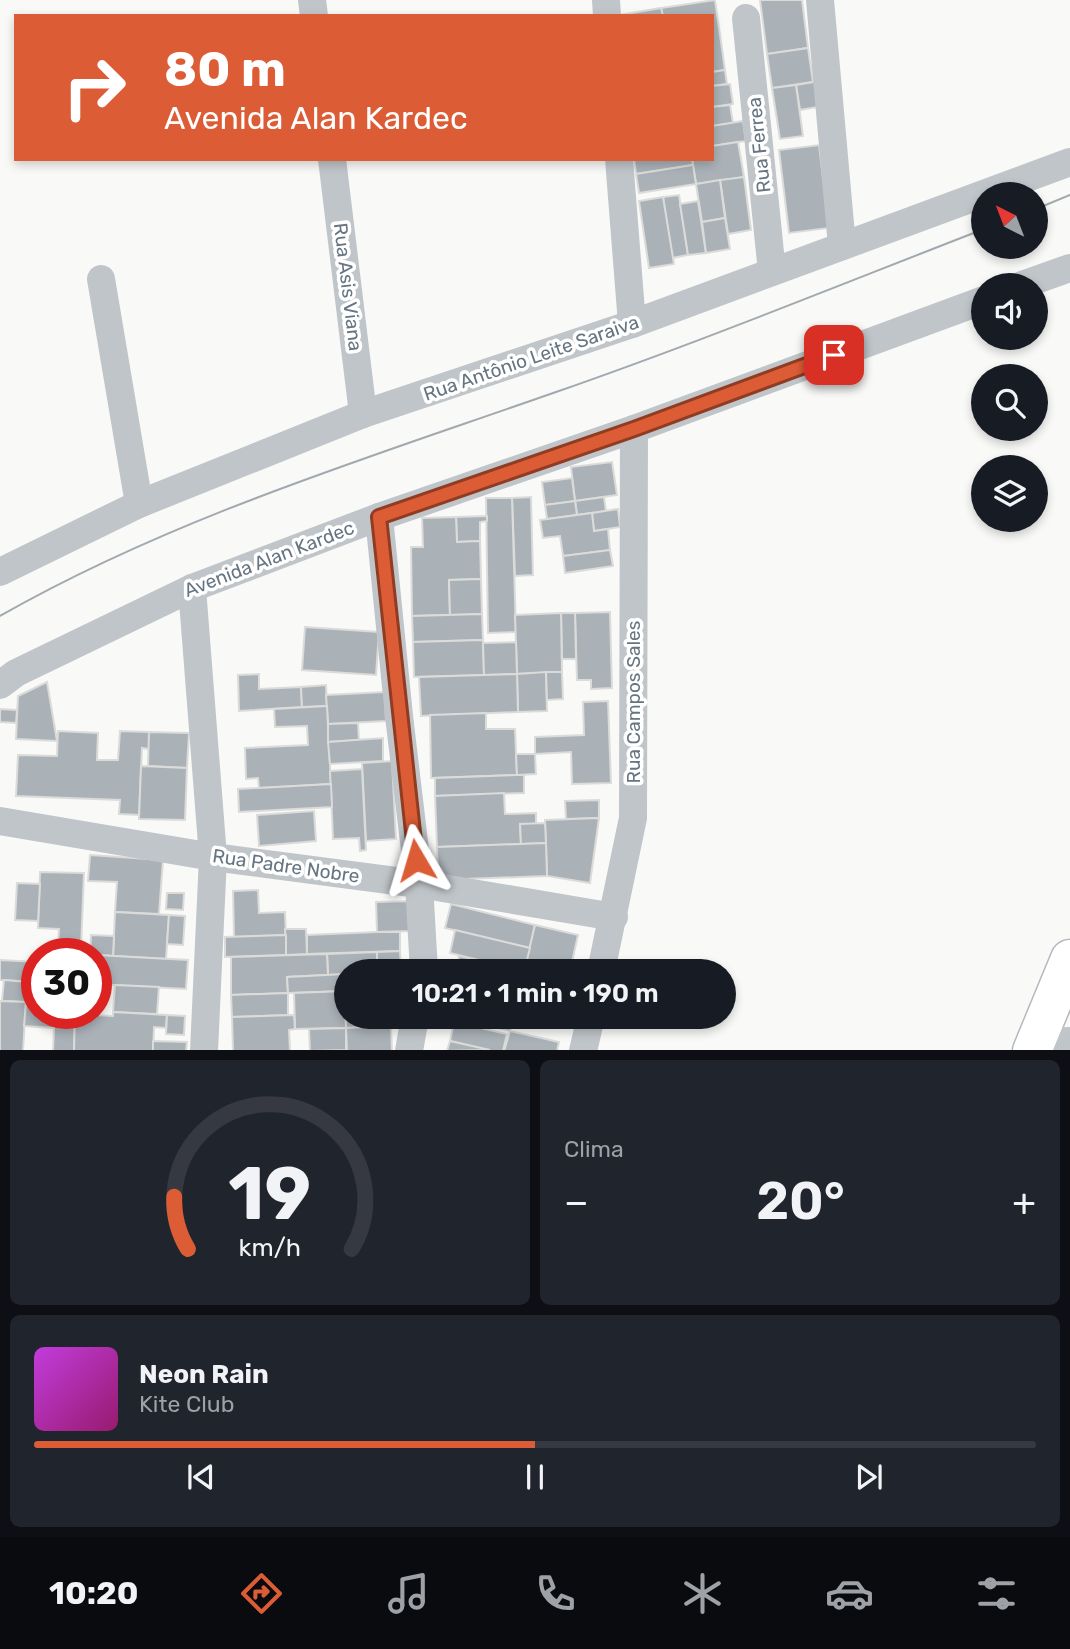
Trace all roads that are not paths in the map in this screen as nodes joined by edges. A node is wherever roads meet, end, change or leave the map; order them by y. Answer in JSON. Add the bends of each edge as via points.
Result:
{"nodes":[{"id":1,"x":820,"y":0,"type":"edge"},
{"id":2,"x":746,"y":18,"type":"dead end"},
{"id":3,"x":332,"y":161,"type":"edge"},
{"id":4,"x":619,"y":161,"type":"edge"},
{"id":5,"x":1070,"y":162,"type":"edge"},
{"id":6,"x":842,"y":246,"type":"junction"},
{"id":7,"x":1070,"y":268,"type":"edge"},
{"id":8,"x":772,"y":272,"type":"junction"},
{"id":9,"x":1048,"y":276,"type":"edge"},
{"id":10,"x":101,"y":279,"type":"dead end"},
{"id":11,"x":971,"y":305,"type":"edge"},
{"id":12,"x":632,"y":324,"type":"junction"},
{"id":13,"x":363,"y":414,"type":"junction"},
{"id":14,"x":634,"y":429,"type":"junction"},
{"id":15,"x":139,"y":504,"type":"junction"},
{"id":16,"x":379,"y":517,"type":"junction"},
{"id":17,"x":0,"y":572,"type":"edge"},
{"id":18,"x":192,"y":588,"type":"junction"},
{"id":19,"x":0,"y":685,"type":"edge"},
{"id":20,"x":0,"y":823,"type":"edge"},
{"id":21,"x":213,"y":857,"type":"junction"},
{"id":22,"x":419,"y":884,"type":"junction"},
{"id":23,"x":614,"y":916,"type":"junction"},
{"id":24,"x":423,"y":959,"type":"edge"},
{"id":25,"x":604,"y":959,"type":"edge"},
{"id":26,"x":1070,"y":959,"type":"edge"},
{"id":27,"x":413,"y":1029,"type":"edge"},
{"id":28,"x":588,"y":1029,"type":"edge"},
{"id":29,"x":1046,"y":1044,"type":"edge"},
{"id":30,"x":204,"y":1050,"type":"edge"},
{"id":31,"x":409,"y":1050,"type":"edge"},
{"id":32,"x":583,"y":1050,"type":"edge"}],
"edges":[{"from":1,"to":6,"type":"street"},
{"from":2,"to":8,"type":"street","name":"Rua Ferrea"},
{"from":3,"to":13,"type":"street","name":"Rua Asis Viana"},
{"from":4,"to":12,"type":"street"},
{"from":5,"to":6,"type":"street","name":"Rua Antônio Leite Saraiva"},
{"from":6,"to":8,"type":"street","name":"Rua Antônio Leite Saraiva"},
{"from":7,"to":9,"type":"street"},
{"from":8,"to":12,"type":"street","name":"Rua Antônio Leite Saraiva"},
{"from":10,"to":15,"type":"street"},
{"from":11,"to":14,"type":"street","name":"Avenida Alan Kardec"},
{"from":12,"to":13,"type":"street","name":"Rua Antônio Leite Saraiva"},
{"from":13,"to":15,"type":"street","name":"Rua Antônio Leite Saraiva"},
{"from":14,"to":16,"type":"street","name":"Avenida Alan Kardec"},
{"from":14,"to":23,"type":"street","name":"Rua Campos Sales","via":[[633,818]]},
{"from":15,"to":17,"type":"street","name":"Rua Antônio Leite Saraiva"},
{"from":16,"to":18,"type":"street","name":"Avenida Alan Kardec"},
{"from":16,"to":22,"type":"street"},
{"from":18,"to":19,"type":"street","name":"Avenida Alan Kardec"},
{"from":18,"to":21,"type":"street"},
{"from":20,"to":21,"type":"street","name":"Rua Padre Nobre"},
{"from":21,"to":22,"type":"street","name":"Rua Padre Nobre"},
{"from":21,"to":30,"type":"street"},
{"from":22,"to":23,"type":"street","name":"Rua Padre Nobre"},
{"from":22,"to":24,"type":"street"},
{"from":23,"to":25,"type":"street","name":"Rua Campos Sales"},
{"from":26,"to":29,"type":"main road"},
{"from":27,"to":31,"type":"street"},
{"from":28,"to":32,"type":"street"}]}
